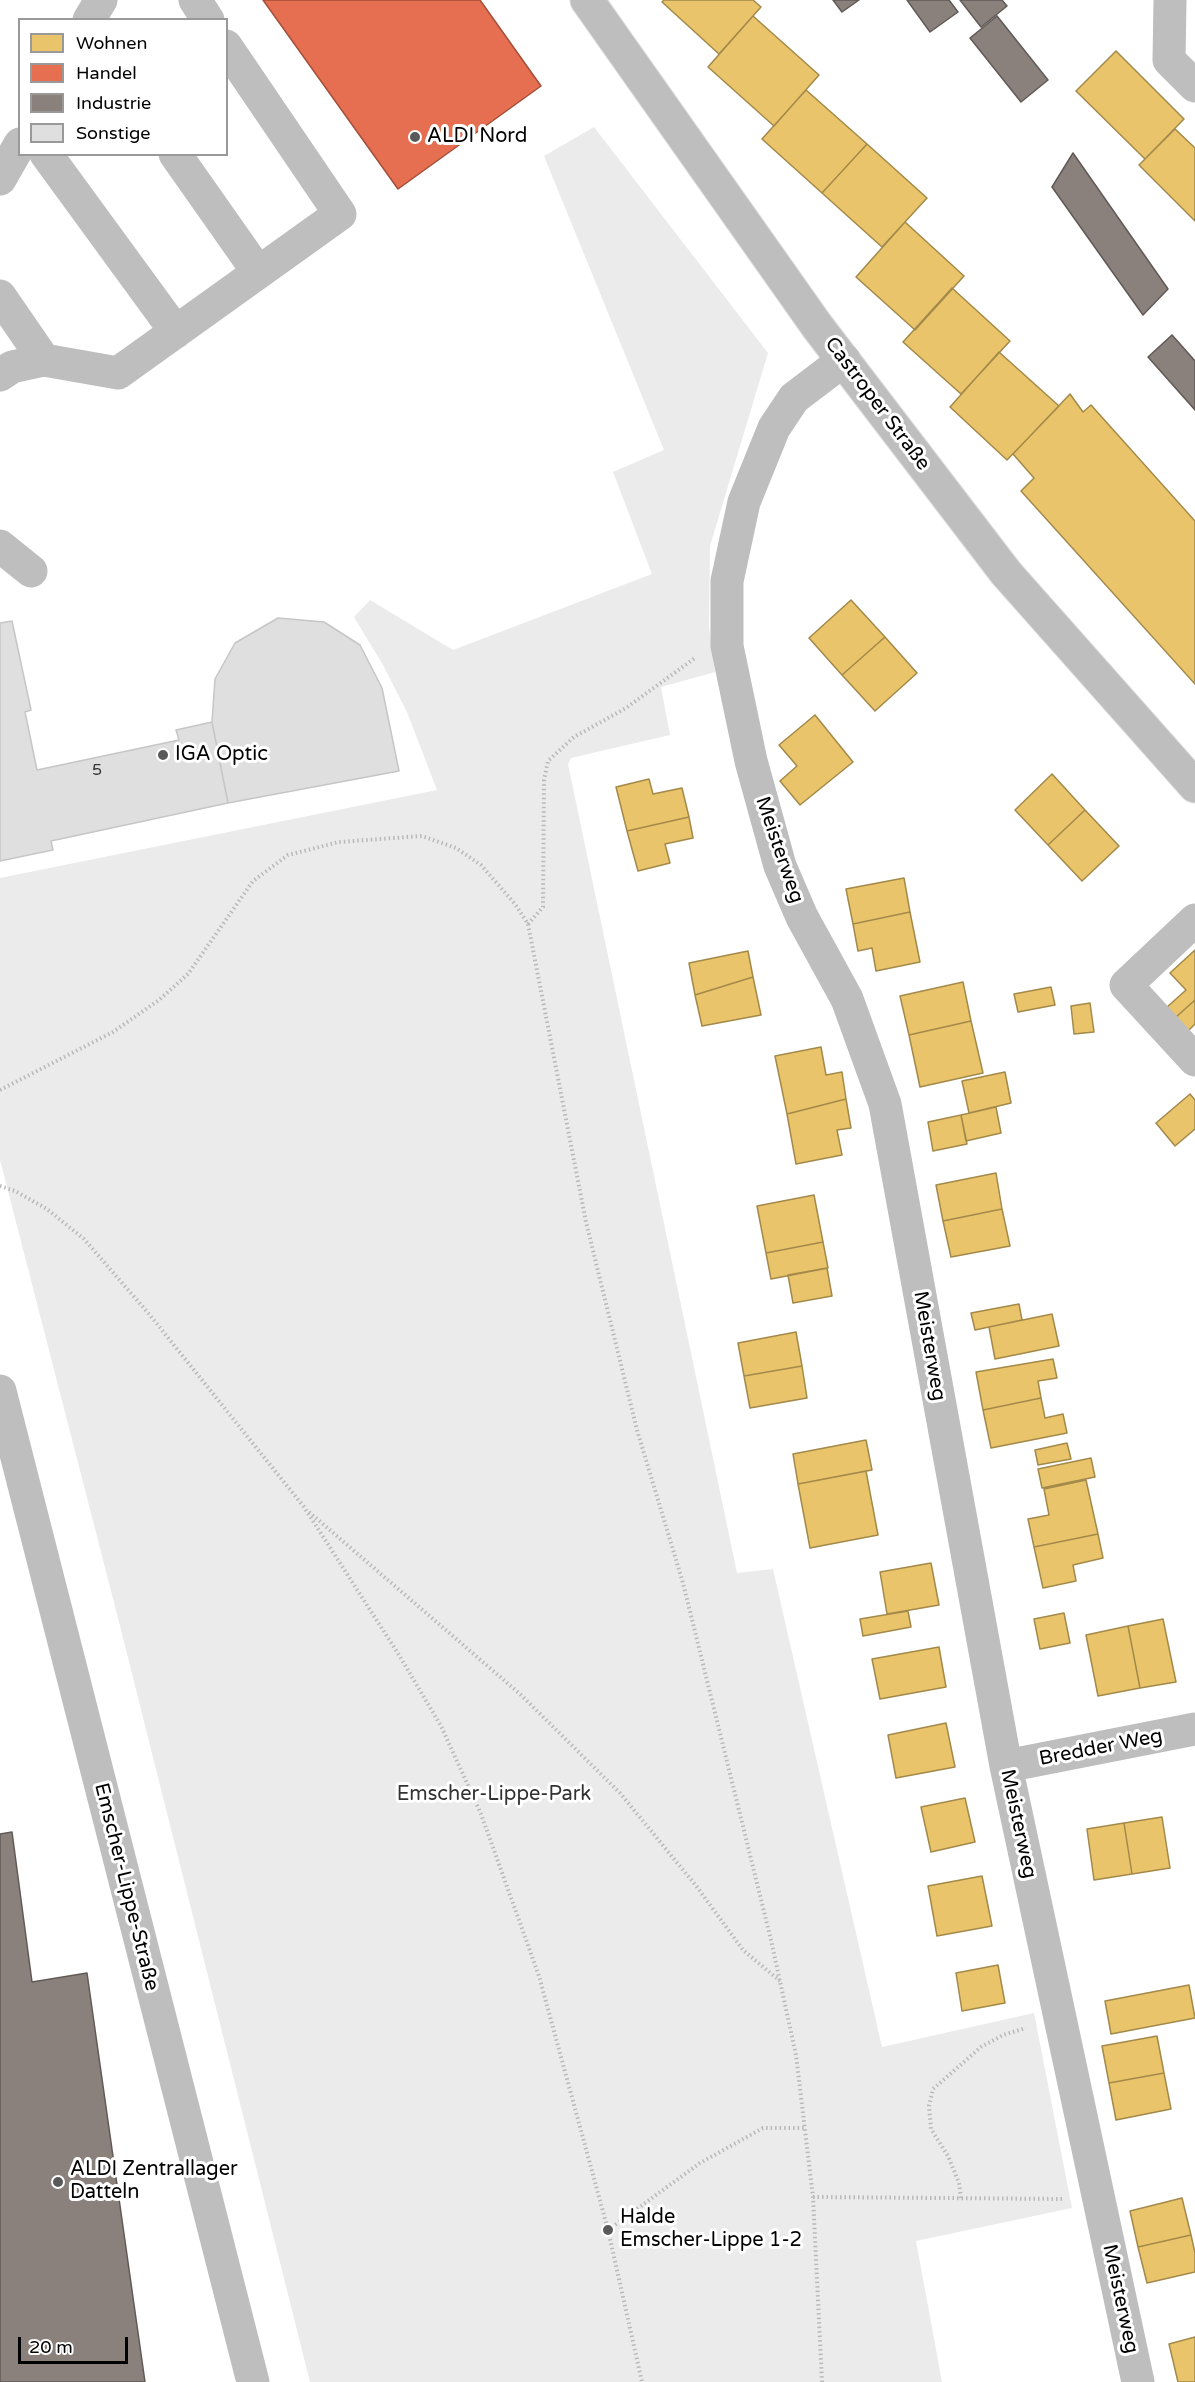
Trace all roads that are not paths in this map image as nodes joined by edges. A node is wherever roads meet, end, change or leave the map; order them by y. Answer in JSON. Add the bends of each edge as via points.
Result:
{"nodes":[{"id":1,"x":101,"y":0,"type":"edge"},
{"id":2,"x":195,"y":0,"type":"edge"},
{"id":3,"x":587,"y":0,"type":"edge"},
{"id":4,"x":1170,"y":0,"type":"edge"},
{"id":5,"x":90,"y":18,"type":"edge"},
{"id":6,"x":207,"y":18,"type":"edge"},
{"id":7,"x":228,"y":49,"type":"edge"},
{"id":8,"x":1195,"y":86,"type":"edge"},
{"id":9,"x":18,"y":148,"type":"edge"},
{"id":10,"x":47,"y":156,"type":"edge"},
{"id":11,"x":176,"y":156,"type":"edge"},
{"id":12,"x":0,"y":179,"type":"edge"},
{"id":13,"x":258,"y":273,"type":"junction"},
{"id":14,"x":0,"y":296,"type":"edge"},
{"id":15,"x":176,"y":332,"type":"junction"},
{"id":16,"x":44,"y":360,"type":"junction"},
{"id":17,"x":844,"y":360,"type":"junction"},
{"id":18,"x":0,"y":375,"type":"edge"},
{"id":19,"x":0,"y":546,"type":"edge"},
{"id":20,"x":31,"y":571,"type":"dead end"},
{"id":21,"x":1195,"y":786,"type":"edge"},
{"id":22,"x":1195,"y":920,"type":"edge"},
{"id":23,"x":1195,"y":1060,"type":"edge"},
{"id":24,"x":0,"y":1392,"type":"edge"},
{"id":25,"x":5,"y":1430,"type":"edge"},
{"id":26,"x":1195,"y":1729,"type":"edge"},
{"id":27,"x":1006,"y":1766,"type":"junction"},
{"id":28,"x":253,"y":2382,"type":"edge"},
{"id":29,"x":1138,"y":2382,"type":"edge"}],
"edges":[{"from":1,"to":5,"type":"street"},
{"from":2,"to":6,"type":"street"},
{"from":3,"to":17,"type":"street","name":"Castroper Straße"},
{"from":4,"to":8,"type":"street","via":[[1169,60]]},
{"from":7,"to":13,"type":"street","via":[[340,214]]},
{"from":9,"to":12,"type":"street"},
{"from":10,"to":15,"type":"street"},
{"from":11,"to":13,"type":"street"},
{"from":13,"to":15,"type":"street"},
{"from":14,"to":16,"type":"street"},
{"from":15,"to":16,"type":"street","via":[[118,373]]},
{"from":16,"to":18,"type":"street","via":[[12,367]]},
{"from":17,"to":21,"type":"street","name":"Castroper Straße","via":[[1006,573]]},
{"from":17,"to":27,"type":"street","name":"Meisterweg","via":[[794,398],[774,428],[742,513],[727,581],[727,646],[751,761],[780,866],[802,917],[847,999],[885,1104]]},
{"from":19,"to":20,"type":"street"},
{"from":22,"to":23,"type":"street","via":[[1126,985]]},
{"from":24,"to":25,"type":"street","name":"Emscher-Lippe-Straße"},
{"from":25,"to":28,"type":"street","name":"Emscher-Lippe-Straße"},
{"from":26,"to":27,"type":"street","name":"Bredder Weg"},
{"from":27,"to":29,"type":"street","name":"Meisterweg"}]}
